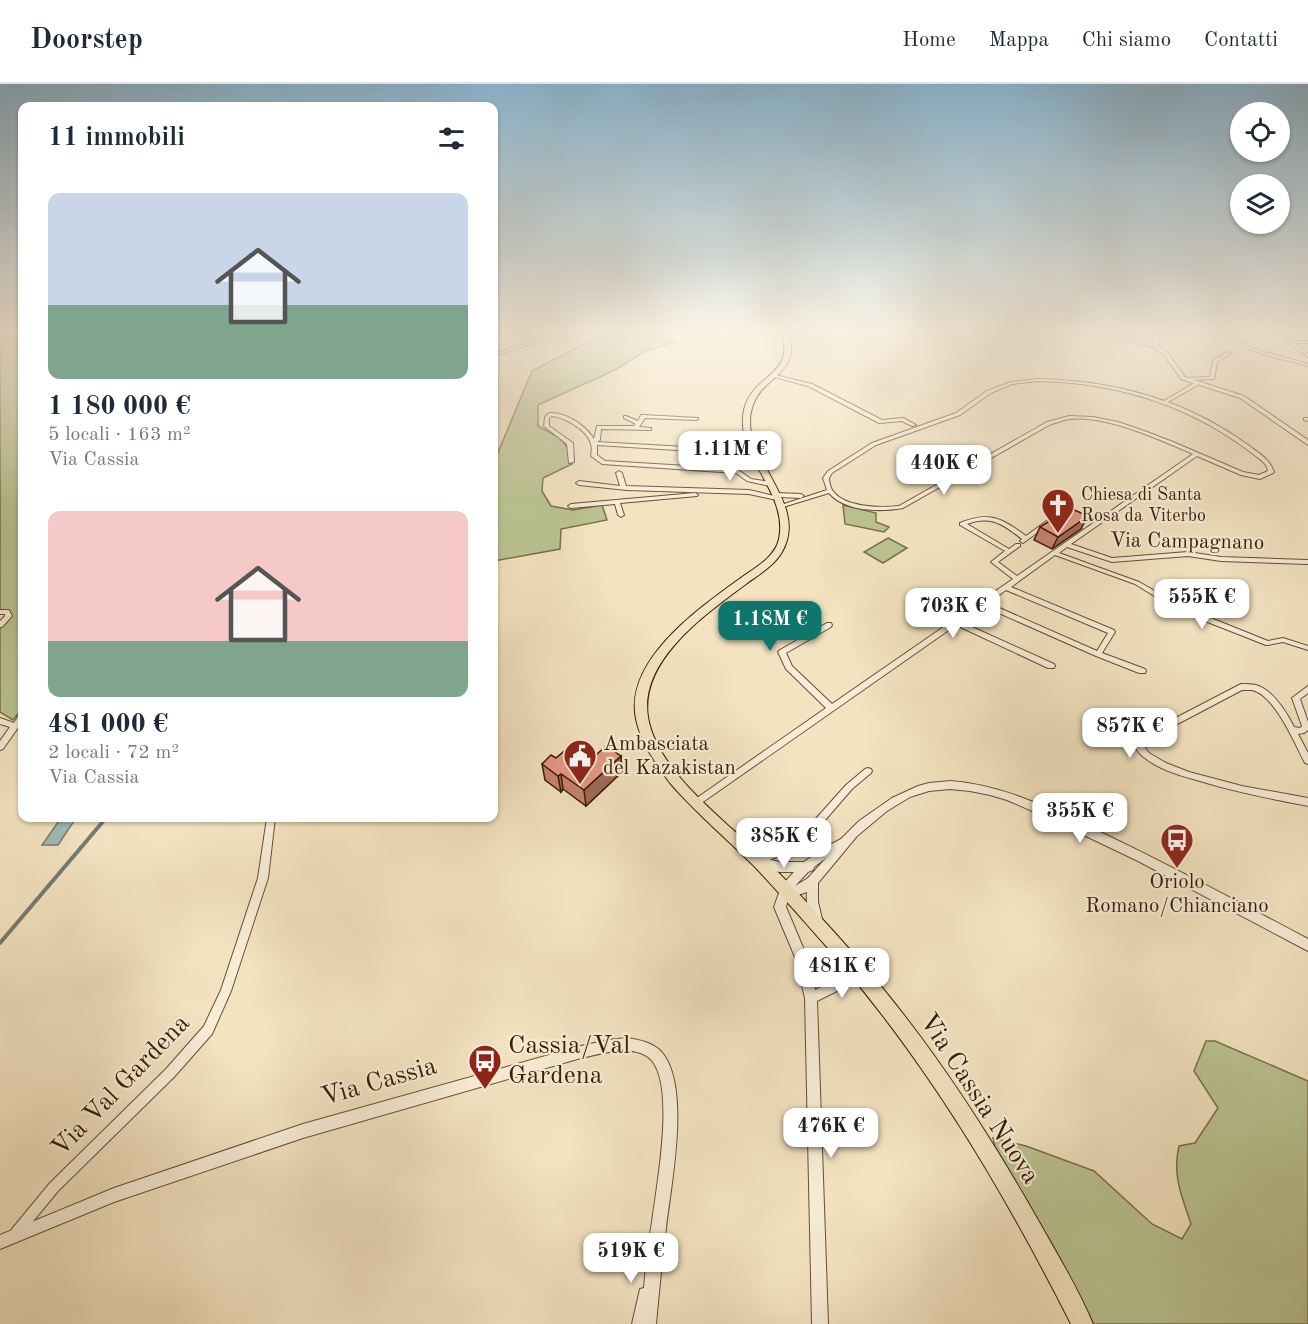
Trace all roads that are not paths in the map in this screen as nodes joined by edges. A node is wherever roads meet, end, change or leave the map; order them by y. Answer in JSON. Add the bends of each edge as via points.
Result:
{"nodes":[{"id":1,"x":759,"y":388,"type":"edge"},
{"id":2,"x":816,"y":388,"type":"edge"},
{"id":3,"x":999,"y":388,"type":"edge"},
{"id":4,"x":1110,"y":388,"type":"edge"},
{"id":5,"x":1189,"y":388,"type":"edge"},
{"id":6,"x":1210,"y":388,"type":"edge"},
{"id":7,"x":1163,"y":403,"type":"junction"},
{"id":8,"x":626,"y":417,"type":"dead end"},
{"id":9,"x":696,"y":419,"type":"dead end"},
{"id":10,"x":637,"y":426,"type":"junction"},
{"id":11,"x":914,"y":426,"type":"dead end"},
{"id":12,"x":649,"y":429,"type":"dead end"},
{"id":13,"x":593,"y":442,"type":"junction"},
{"id":14,"x":1308,"y":443,"type":"edge"},
{"id":15,"x":690,"y":450,"type":"junction"},
{"id":16,"x":756,"y":453,"type":"junction"},
{"id":17,"x":1195,"y":454,"type":"junction"},
{"id":18,"x":572,"y":462,"type":"dead end"},
{"id":19,"x":690,"y":466,"type":"junction"},
{"id":20,"x":620,"y":473,"type":"dead end"},
{"id":21,"x":579,"y":483,"type":"dead end"},
{"id":22,"x":770,"y":484,"type":"junction"},
{"id":23,"x":623,"y":487,"type":"junction"},
{"id":24,"x":830,"y":491,"type":"junction"},
{"id":25,"x":749,"y":492,"type":"junction"},
{"id":26,"x":717,"y":493,"type":"junction"},
{"id":27,"x":809,"y":496,"type":"junction"},
{"id":28,"x":778,"y":500,"type":"junction"},
{"id":29,"x":617,"y":501,"type":"junction"},
{"id":30,"x":571,"y":506,"type":"dead end"},
{"id":31,"x":1060,"y":513,"type":"edge"},
{"id":32,"x":621,"y":515,"type":"dead end"},
{"id":33,"x":1022,"y":542,"type":"junction"},
{"id":34,"x":1067,"y":545,"type":"junction"},
{"id":35,"x":1010,"y":551,"type":"junction"},
{"id":36,"x":1054,"y":553,"type":"junction"},
{"id":37,"x":1308,"y":562,"type":"edge"},
{"id":38,"x":1017,"y":579,"type":"junction"},
{"id":39,"x":1006,"y":587,"type":"junction"},
{"id":40,"x":983,"y":603,"type":"junction"},
{"id":41,"x":0,"y":612,"type":"edge"},
{"id":42,"x":956,"y":622,"type":"junction"},
{"id":43,"x":0,"y":625,"type":"edge"},
{"id":44,"x":829,"y":625,"type":"dead end"},
{"id":45,"x":1308,"y":648,"type":"edge"},
{"id":46,"x":1098,"y":654,"type":"junction"},
{"id":47,"x":1051,"y":666,"type":"dead end"},
{"id":48,"x":1142,"y":671,"type":"dead end"},
{"id":49,"x":1308,"y":689,"type":"edge"},
{"id":50,"x":832,"y":709,"type":"junction"},
{"id":51,"x":0,"y":721,"type":"edge"},
{"id":52,"x":18,"y":722,"type":"edge"},
{"id":53,"x":15,"y":726,"type":"junction"},
{"id":54,"x":1291,"y":730,"type":"junction"},
{"id":55,"x":0,"y":747,"type":"edge"},
{"id":56,"x":1308,"y":760,"type":"edge"},
{"id":57,"x":868,"y":771,"type":"dead end"},
{"id":58,"x":697,"y":802,"type":"junction"},
{"id":59,"x":1308,"y":802,"type":"edge"},
{"id":60,"x":270,"y":822,"type":"edge"},
{"id":61,"x":846,"y":842,"type":"junction"},
{"id":62,"x":758,"y":860,"type":"junction"},
{"id":63,"x":809,"y":867,"type":"junction"},
{"id":64,"x":813,"y":880,"type":"junction"},
{"id":65,"x":786,"y":891,"type":"junction"},
{"id":66,"x":819,"y":926,"type":"junction"},
{"id":67,"x":1308,"y":945,"type":"edge"},
{"id":68,"x":859,"y":974,"type":"junction"},
{"id":69,"x":811,"y":998,"type":"junction"},
{"id":70,"x":15,"y":1234,"type":"junction"},
{"id":71,"x":0,"y":1242,"type":"edge"},
{"id":72,"x":655,"y":1252,"type":"junction"},
{"id":73,"x":820,"y":1323,"type":"edge"},
{"id":74,"x":640,"y":1324,"type":"edge"},
{"id":75,"x":648,"y":1324,"type":"edge"},
{"id":76,"x":1082,"y":1324,"type":"edge"}],
"edges":[{"from":1,"to":16,"type":"main road","via":[[748,406],[746,424]]},
{"from":2,"to":11,"type":"street","via":[[881,422],[903,419]]},
{"from":3,"to":24,"type":"street","via":[[954,416],[861,452],[828,474],[826,483]]},
{"from":4,"to":7,"type":"street"},
{"from":5,"to":7,"type":"street"},
{"from":6,"to":14,"type":"street","via":[[1240,396]]},
{"from":7,"to":17,"type":"street","via":[[1226,432],[1268,463],[1271,472],[1250,475]]},
{"from":8,"to":10,"type":"street"},
{"from":9,"to":10,"type":"street","via":[[643,416]]},
{"from":10,"to":12,"type":"street"},
{"from":10,"to":13,"type":"street","via":[[599,427]]},
{"from":13,"to":15,"type":"street"},
{"from":13,"to":18,"type":"street","via":[[559,414],[549,415],[546,426],[570,443]]},
{"from":13,"to":19,"type":"street","via":[[594,456],[604,463]]},
{"from":15,"to":16,"type":"street"},
{"from":15,"to":19,"type":"street"},
{"from":16,"to":22,"type":"main road"},
{"from":17,"to":24,"type":"street","via":[[1121,426],[1089,417],[1067,417],[1055,420],[901,507],[868,508],[846,502]]},
{"from":17,"to":34,"type":"street"},
{"from":19,"to":22,"type":"street","via":[[737,471],[749,480]]},
{"from":20,"to":23,"type":"street"},
{"from":21,"to":23,"type":"street"},
{"from":22,"to":25,"type":"street"},
{"from":22,"to":28,"type":"main road"},
{"from":23,"to":26,"type":"street"},
{"from":24,"to":27,"type":"street"},
{"from":25,"to":26,"type":"street"},
{"from":25,"to":28,"type":"street"},
{"from":26,"to":29,"type":"street"},
{"from":27,"to":28,"type":"street"},
{"from":27,"to":28,"type":"street"},
{"from":28,"to":58,"type":"main road","via":[[784,534],[778,553],[669,646],[649,671],[643,686],[640,711],[649,738],[670,774]]},
{"from":29,"to":30,"type":"street","via":[[583,501]]},
{"from":29,"to":32,"type":"street"},
{"from":31,"to":33,"type":"street"},
{"from":33,"to":35,"type":"street"},
{"from":33,"to":35,"type":"street","via":[[1005,524],[990,517],[962,524]]},
{"from":34,"to":36,"type":"street"},
{"from":34,"to":37,"type":"street","name":"Via Campagnano","via":[[1114,560],[1188,554]]},
{"from":35,"to":38,"type":"street","via":[[994,562]]},
{"from":36,"to":38,"type":"street"},
{"from":36,"to":45,"type":"street","via":[[1137,583],[1179,608],[1268,643],[1283,640]]},
{"from":38,"to":39,"type":"street"},
{"from":39,"to":40,"type":"street"},
{"from":39,"to":46,"type":"street","via":[[1112,632]]},
{"from":40,"to":42,"type":"street"},
{"from":40,"to":46,"type":"street"},
{"from":41,"to":43,"type":"street","via":[[9,615]]},
{"from":42,"to":47,"type":"street"},
{"from":42,"to":50,"type":"street"},
{"from":44,"to":50,"type":"street","via":[[782,652],[789,667]]},
{"from":46,"to":48,"type":"street"},
{"from":49,"to":54,"type":"street","via":[[1296,698],[1305,727],[1301,731]]},
{"from":50,"to":58,"type":"street"},
{"from":51,"to":53,"type":"street"},
{"from":52,"to":53,"type":"street"},
{"from":53,"to":55,"type":"street"},
{"from":54,"to":56,"type":"street"},
{"from":54,"to":59,"type":"street","via":[[1263,691],[1241,687],[1144,738],[1138,748],[1154,761],[1208,781]]},
{"from":57,"to":62,"type":"street","via":[[802,841]]},
{"from":58,"to":62,"type":"main road"},
{"from":60,"to":70,"type":"street","name":"Via Val Gardena","via":[[258,897],[226,991],[208,1030],[54,1186]]},
{"from":61,"to":63,"type":"street","via":[[833,847]]},
{"from":61,"to":64,"type":"street"},
{"from":61,"to":67,"type":"street","via":[[873,817],[917,790],[947,786],[989,790],[1025,802],[1164,867]]},
{"from":62,"to":63,"type":"street","via":[[778,867]]},
{"from":62,"to":65,"type":"main road"},
{"from":63,"to":65,"type":"street"},
{"from":64,"to":65,"type":"street","via":[[796,891]]},
{"from":64,"to":66,"type":"street","via":[[812,902]]},
{"from":65,"to":66,"type":"main road","name":"Via Cassia Nuova"},
{"from":65,"to":69,"type":"street","via":[[780,910],[801,957]]},
{"from":66,"to":68,"type":"main road","name":"Via Cassia Nuova"},
{"from":68,"to":69,"type":"street"},
{"from":68,"to":76,"type":"main road","name":"Via Cassia Nuova","via":[[912,1039],[961,1112],[1035,1234]]},
{"from":69,"to":73,"type":"street"},
{"from":70,"to":71,"type":"street","name":"Via Cassia"},
{"from":70,"to":72,"type":"street","name":"Via Cassia","via":[[114,1195],[303,1131],[581,1052],[627,1044],[645,1048],[658,1058],[668,1089],[665,1170]]},
{"from":72,"to":74,"type":"street","name":"Via Cassia"},
{"from":72,"to":75,"type":"street","name":"Via Cassia"}]}
